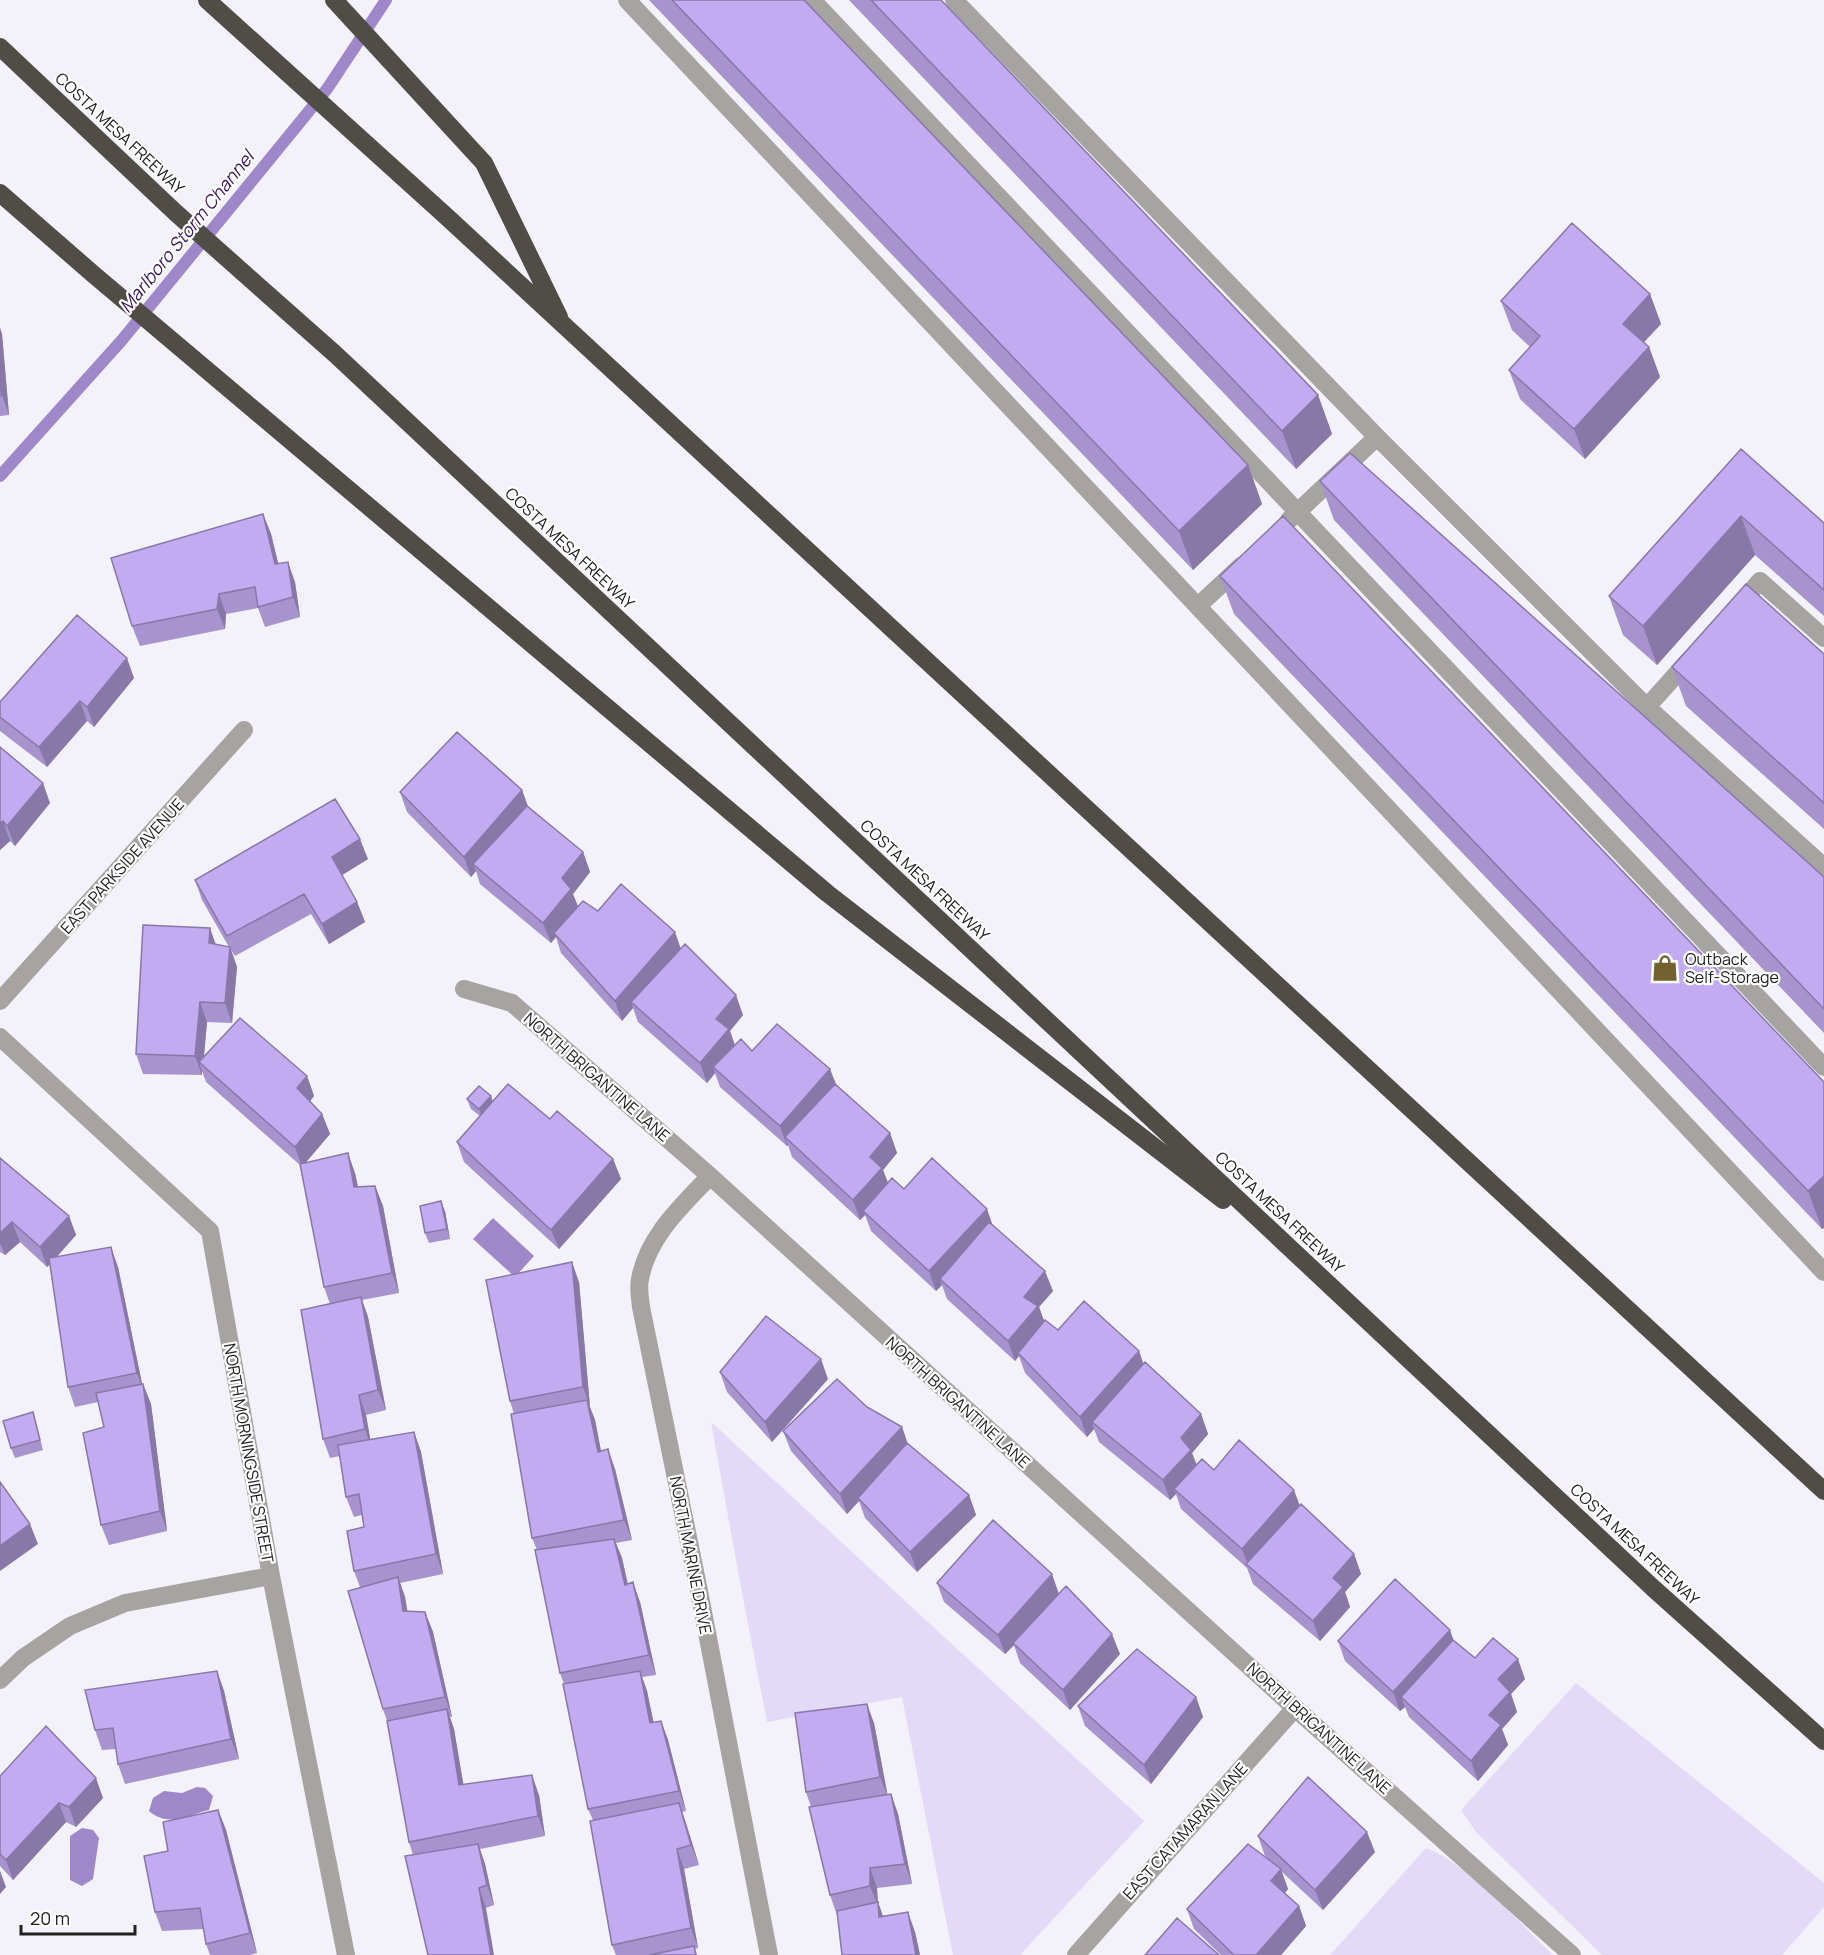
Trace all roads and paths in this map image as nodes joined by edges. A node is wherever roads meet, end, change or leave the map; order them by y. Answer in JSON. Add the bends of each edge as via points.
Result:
{"nodes":[{"id":1,"x":207,"y":0,"type":"edge"},
{"id":2,"x":627,"y":0,"type":"edge"},
{"id":3,"x":812,"y":0,"type":"edge"},
{"id":4,"x":954,"y":0,"type":"edge"},
{"id":5,"x":340,"y":6,"type":"edge"},
{"id":6,"x":0,"y":47,"type":"edge"},
{"id":7,"x":0,"y":193,"type":"edge"},
{"id":8,"x":564,"y":326,"type":"junction"},
{"id":9,"x":1377,"y":437,"type":"junction"},
{"id":10,"x":1297,"y":512,"type":"junction"},
{"id":11,"x":1273,"y":535,"type":"edge"},
{"id":12,"x":1256,"y":551,"type":"edge"},
{"id":13,"x":1198,"y":606,"type":"junction"},
{"id":14,"x":1723,"y":623,"type":"edge"},
{"id":15,"x":1824,"y":638,"type":"edge"},
{"id":16,"x":1700,"y":648,"type":"edge"},
{"id":17,"x":1647,"y":707,"type":"junction"},
{"id":18,"x":244,"y":730,"type":"dead end"},
{"id":19,"x":1824,"y":867,"type":"edge"},
{"id":20,"x":464,"y":989,"type":"dead end"},
{"id":21,"x":0,"y":1001,"type":"edge"},
{"id":22,"x":0,"y":1037,"type":"edge"},
{"id":23,"x":1824,"y":1067,"type":"edge"},
{"id":24,"x":710,"y":1176,"type":"junction"},
{"id":25,"x":1312,"y":1269,"type":"junction"},
{"id":26,"x":1824,"y":1272,"type":"edge"},
{"id":27,"x":1824,"y":1491,"type":"edge"},
{"id":28,"x":271,"y":1576,"type":"junction"},
{"id":29,"x":0,"y":1680,"type":"edge"},
{"id":30,"x":1295,"y":1708,"type":"junction"},
{"id":31,"x":1820,"y":1737,"type":"edge"},
{"id":32,"x":346,"y":1955,"type":"edge"},
{"id":33,"x":769,"y":1955,"type":"edge"},
{"id":34,"x":1076,"y":1955,"type":"edge"},
{"id":35,"x":1572,"y":1955,"type":"edge"}],
"edges":[{"from":1,"to":8,"type":"highway"},
{"from":2,"to":13,"type":"street"},
{"from":3,"to":10,"type":"street"},
{"from":4,"to":9,"type":"street"},
{"from":5,"to":8,"type":"highway","via":[[484,163]]},
{"from":6,"to":25,"type":"highway","name":"COSTA MESA FREEWAY","via":[[176,213],[335,354]]},
{"from":7,"to":25,"type":"highway","via":[[827,893]]},
{"from":8,"to":27,"type":"highway"},
{"from":9,"to":10,"type":"street"},
{"from":9,"to":17,"type":"street"},
{"from":10,"to":11,"type":"street"},
{"from":10,"to":23,"type":"street"},
{"from":12,"to":13,"type":"street"},
{"from":13,"to":26,"type":"street"},
{"from":14,"to":15,"type":"street","via":[[1760,581]]},
{"from":16,"to":17,"type":"street"},
{"from":17,"to":19,"type":"street"},
{"from":18,"to":21,"type":"street","name":"EAST PARKSIDE AVENUE"},
{"from":20,"to":24,"type":"street","name":"NORTH BRIGANTINE LANE","via":[[512,1003]]},
{"from":22,"to":28,"type":"street","name":"NORTH MORNINGSIDE STREET","via":[[210,1231]]},
{"from":24,"to":30,"type":"street","name":"NORTH BRIGANTINE LANE"},
{"from":24,"to":33,"type":"street","name":"NORTH MARINE DRIVE","via":[[649,1248],[639,1280],[641,1307]]},
{"from":25,"to":31,"type":"highway","name":"COSTA MESA FREEWAY","via":[[1653,1588]]},
{"from":28,"to":29,"type":"street","via":[[125,1603],[70,1626],[23,1658]]},
{"from":28,"to":32,"type":"street","name":"NORTH MORNINGSIDE STREET"},
{"from":30,"to":34,"type":"street","name":"EAST CATAMARAN LANE"},
{"from":30,"to":35,"type":"street","name":"NORTH BRIGANTINE LANE"}]}
